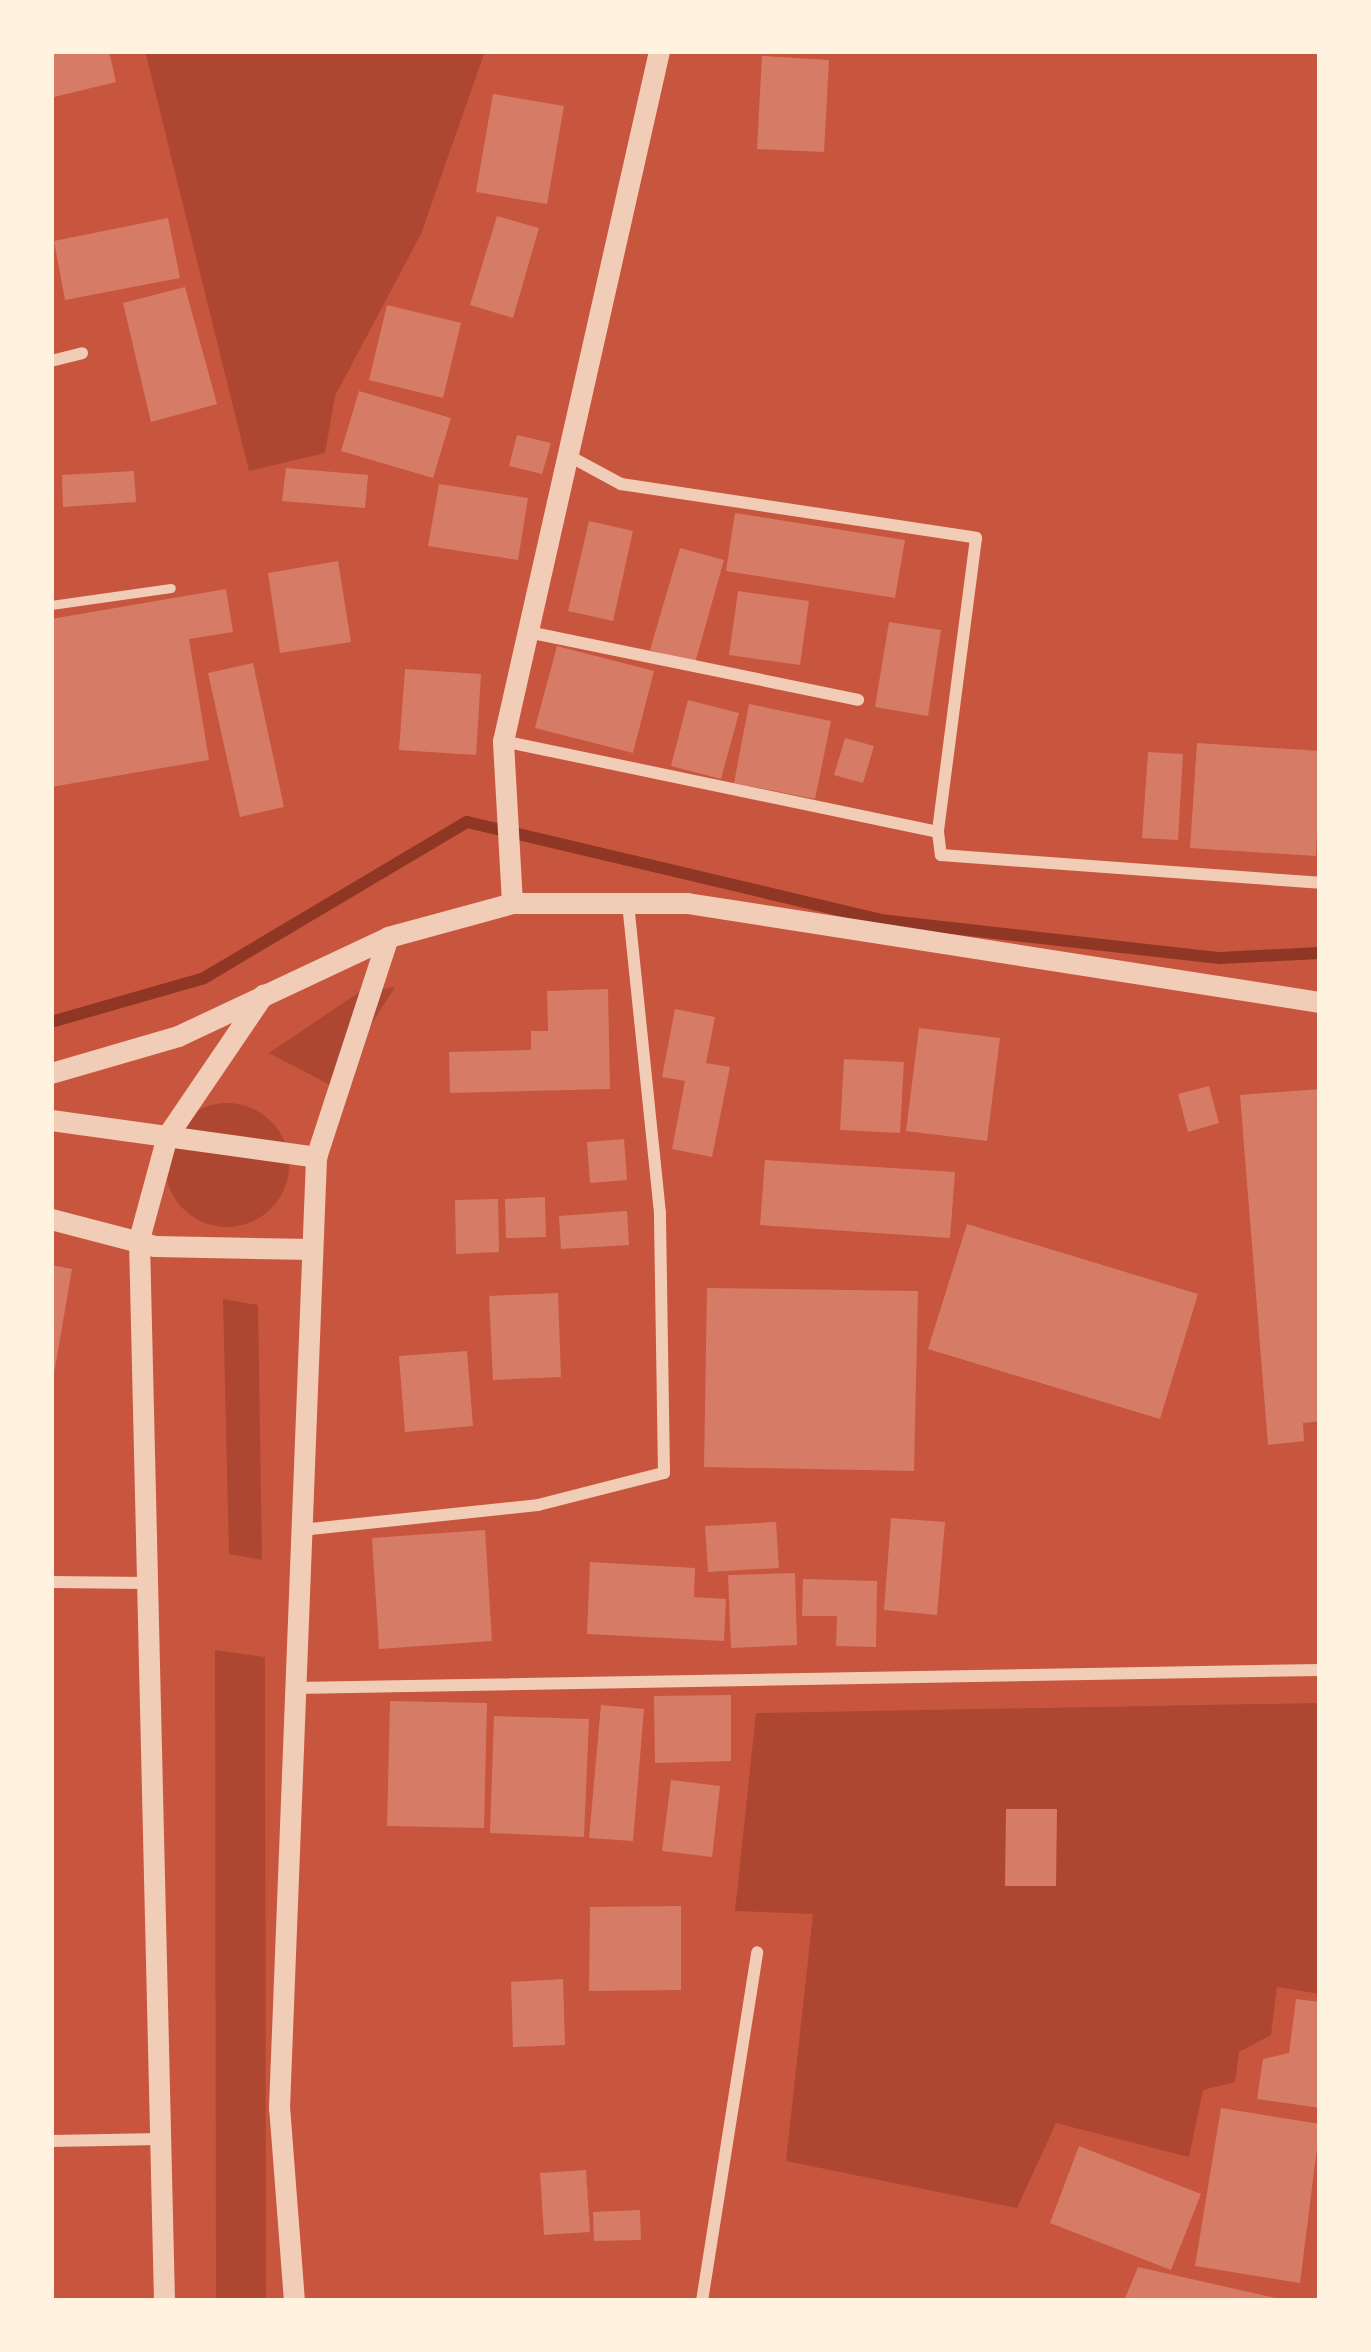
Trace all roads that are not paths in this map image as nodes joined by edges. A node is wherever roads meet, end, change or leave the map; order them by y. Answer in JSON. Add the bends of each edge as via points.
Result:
{"nodes":[{"id":1,"x":659,"y":51,"type":"edge"},
{"id":2,"x":82,"y":353,"type":"dead end"},
{"id":3,"x":51,"y":361,"type":"edge"},
{"id":4,"x":571,"y":458,"type":"junction"},
{"id":5,"x":171,"y":588,"type":"dead end"},
{"id":6,"x":51,"y":604,"type":"edge"},
{"id":7,"x":528,"y":632,"type":"junction"},
{"id":8,"x":858,"y":700,"type":"dead end"},
{"id":9,"x":503,"y":741,"type":"junction"},
{"id":10,"x":938,"y":832,"type":"junction"},
{"id":11,"x":1320,"y":883,"type":"edge"},
{"id":12,"x":628,"y":902,"type":"junction"},
{"id":13,"x":512,"y":903,"type":"junction"},
{"id":14,"x":388,"y":937,"type":"junction"},
{"id":15,"x":263,"y":995,"type":"junction"},
{"id":16,"x":1320,"y":1002,"type":"edge"},
{"id":17,"x":51,"y":1073,"type":"edge"},
{"id":18,"x":51,"y":1120,"type":"edge"},
{"id":19,"x":167,"y":1136,"type":"junction"},
{"id":20,"x":316,"y":1157,"type":"junction"},
{"id":21,"x":51,"y":1219,"type":"edge"},
{"id":22,"x":139,"y":1239,"type":"junction"},
{"id":23,"x":312,"y":1249,"type":"junction"},
{"id":24,"x":301,"y":1530,"type":"junction"},
{"id":25,"x":51,"y":1582,"type":"edge"},
{"id":26,"x":147,"y":1583,"type":"junction"},
{"id":27,"x":1320,"y":1670,"type":"edge"},
{"id":28,"x":295,"y":1688,"type":"junction"},
{"id":29,"x":758,"y":1952,"type":"dead end"},
{"id":30,"x":160,"y":2139,"type":"junction"},
{"id":31,"x":51,"y":2141,"type":"edge"},
{"id":32,"x":164,"y":2301,"type":"edge"},
{"id":33,"x":294,"y":2301,"type":"edge"},
{"id":34,"x":702,"y":2301,"type":"edge"}],
"edges":[{"from":1,"to":4,"type":"street"},
{"from":2,"to":3,"type":"street"},
{"from":4,"to":7,"type":"street"},
{"from":4,"to":10,"type":"street","via":[[621,484],[976,538]]},
{"from":5,"to":6,"type":"lane"},
{"from":7,"to":8,"type":"street"},
{"from":7,"to":9,"type":"street"},
{"from":9,"to":10,"type":"street"},
{"from":9,"to":13,"type":"street"},
{"from":10,"to":11,"type":"street","via":[[941,855]]},
{"from":12,"to":13,"type":"street"},
{"from":12,"to":16,"type":"street","via":[[688,902]]},
{"from":12,"to":24,"type":"street","via":[[660,1213],[664,1473],[538,1504]]},
{"from":13,"to":14,"type":"street"},
{"from":14,"to":15,"type":"street"},
{"from":14,"to":20,"type":"street"},
{"from":15,"to":17,"type":"street","via":[[178,1036]]},
{"from":15,"to":19,"type":"street"},
{"from":18,"to":19,"type":"street"},
{"from":19,"to":20,"type":"street"},
{"from":19,"to":22,"type":"street"},
{"from":20,"to":23,"type":"street"},
{"from":21,"to":22,"type":"street"},
{"from":22,"to":23,"type":"street"},
{"from":22,"to":26,"type":"street"},
{"from":23,"to":24,"type":"street"},
{"from":24,"to":28,"type":"street"},
{"from":25,"to":26,"type":"street"},
{"from":26,"to":30,"type":"street"},
{"from":27,"to":28,"type":"street"},
{"from":28,"to":33,"type":"street","via":[[279,2108]]},
{"from":29,"to":34,"type":"street"},
{"from":30,"to":31,"type":"street"},
{"from":30,"to":32,"type":"street"}]}
